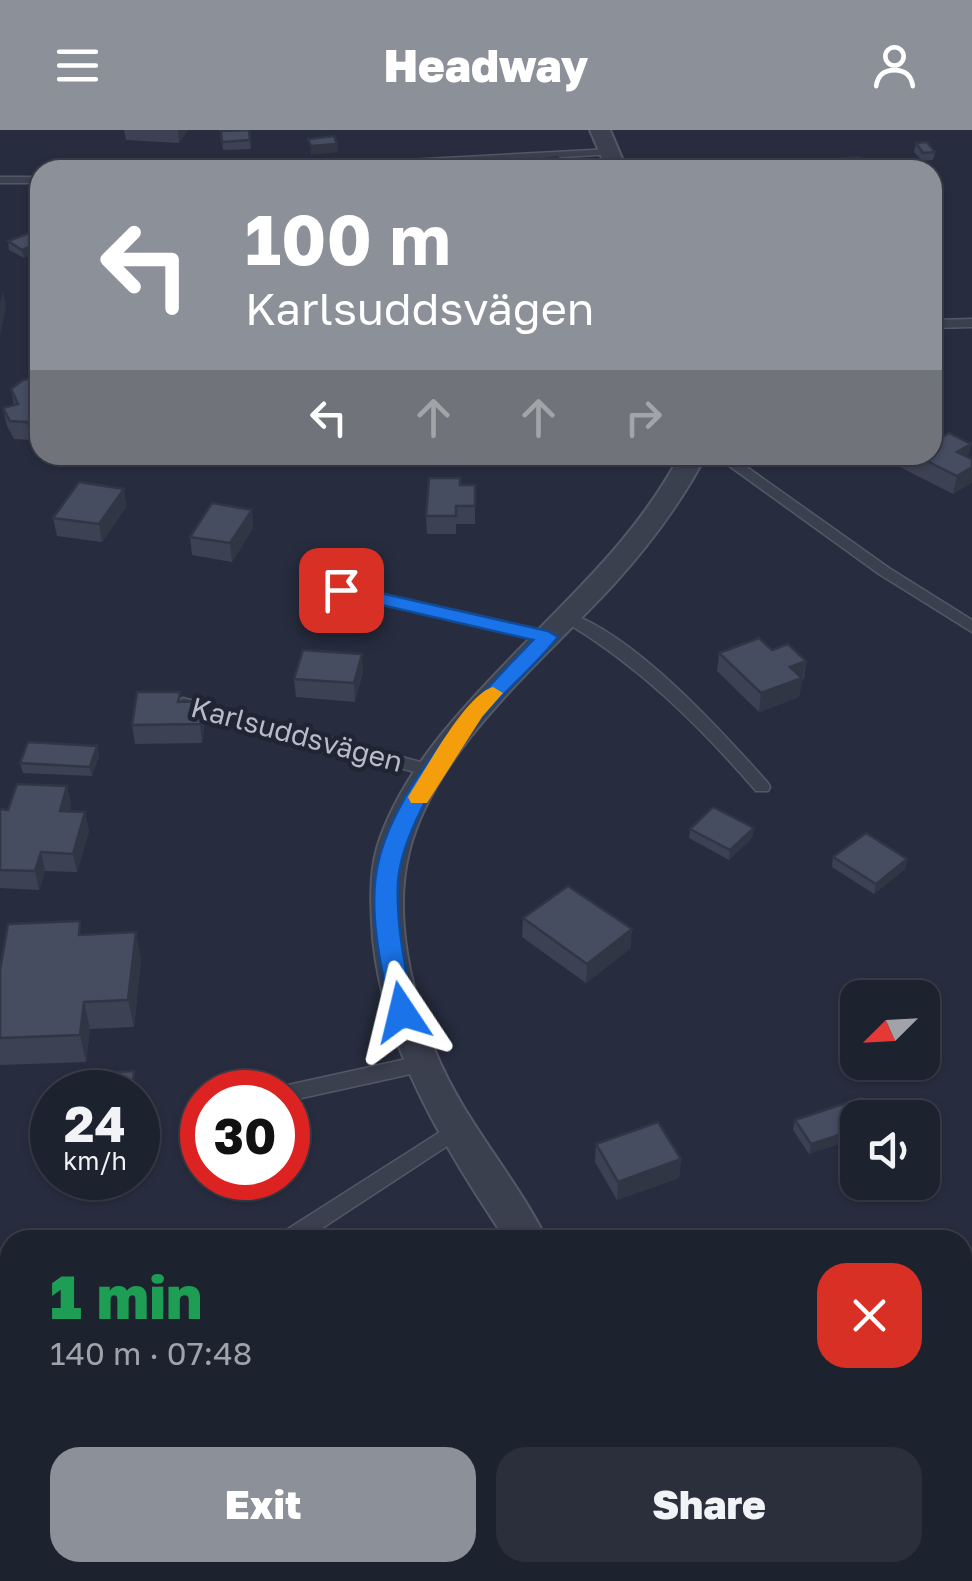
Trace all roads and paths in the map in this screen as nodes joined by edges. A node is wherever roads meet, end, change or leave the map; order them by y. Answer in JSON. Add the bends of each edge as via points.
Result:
{"nodes":[{"id":1,"x":600,"y":130,"type":"edge"},
{"id":2,"x":614,"y":160,"type":"edge"},
{"id":3,"x":0,"y":180,"type":"edge"},
{"id":4,"x":30,"y":180,"type":"edge"},
{"id":5,"x":972,"y":323,"type":"edge"},
{"id":6,"x":942,"y":324,"type":"edge"},
{"id":7,"x":688,"y":465,"type":"edge"},
{"id":8,"x":735,"y":465,"type":"edge"},
{"id":9,"x":341,"y":590,"type":"dead end"},
{"id":10,"x":557,"y":627,"type":"junction"},
{"id":11,"x":972,"y":627,"type":"edge"},
{"id":12,"x":160,"y":697,"type":"edge"},
{"id":13,"x":433,"y":771,"type":"junction"},
{"id":14,"x":762,"y":787,"type":"dead end"},
{"id":15,"x":420,"y":1064,"type":"junction"},
{"id":16,"x":310,"y":1087,"type":"edge"},
{"id":17,"x":454,"y":1131,"type":"junction"},
{"id":18,"x":303,"y":1230,"type":"edge"},
{"id":19,"x":520,"y":1230,"type":"edge"}],
"edges":[{"from":1,"to":2,"type":"street"},
{"from":3,"to":4,"type":"lane"},
{"from":5,"to":6,"type":"lane"},
{"from":7,"to":10,"type":"street","name":"Karlsuddsvägen","via":[[624,561]]},
{"from":8,"to":11,"type":"lane"},
{"from":9,"to":10,"type":"lane"},
{"from":10,"to":13,"type":"street","name":"Karlsuddsvägen","via":[[474,712]]},
{"from":10,"to":14,"type":"lane","via":[[605,638],[678,695]]},
{"from":12,"to":13,"type":"lane","name":"Karlsuddsvägen"},
{"from":13,"to":15,"type":"street","name":"Karlsuddsvägen","via":[[396,842],[386,881],[399,995]]},
{"from":15,"to":16,"type":"lane"},
{"from":15,"to":17,"type":"street","name":"Karlsuddsvägen"},
{"from":17,"to":18,"type":"lane"},
{"from":17,"to":19,"type":"street","name":"Karlsuddsvägen"}]}
